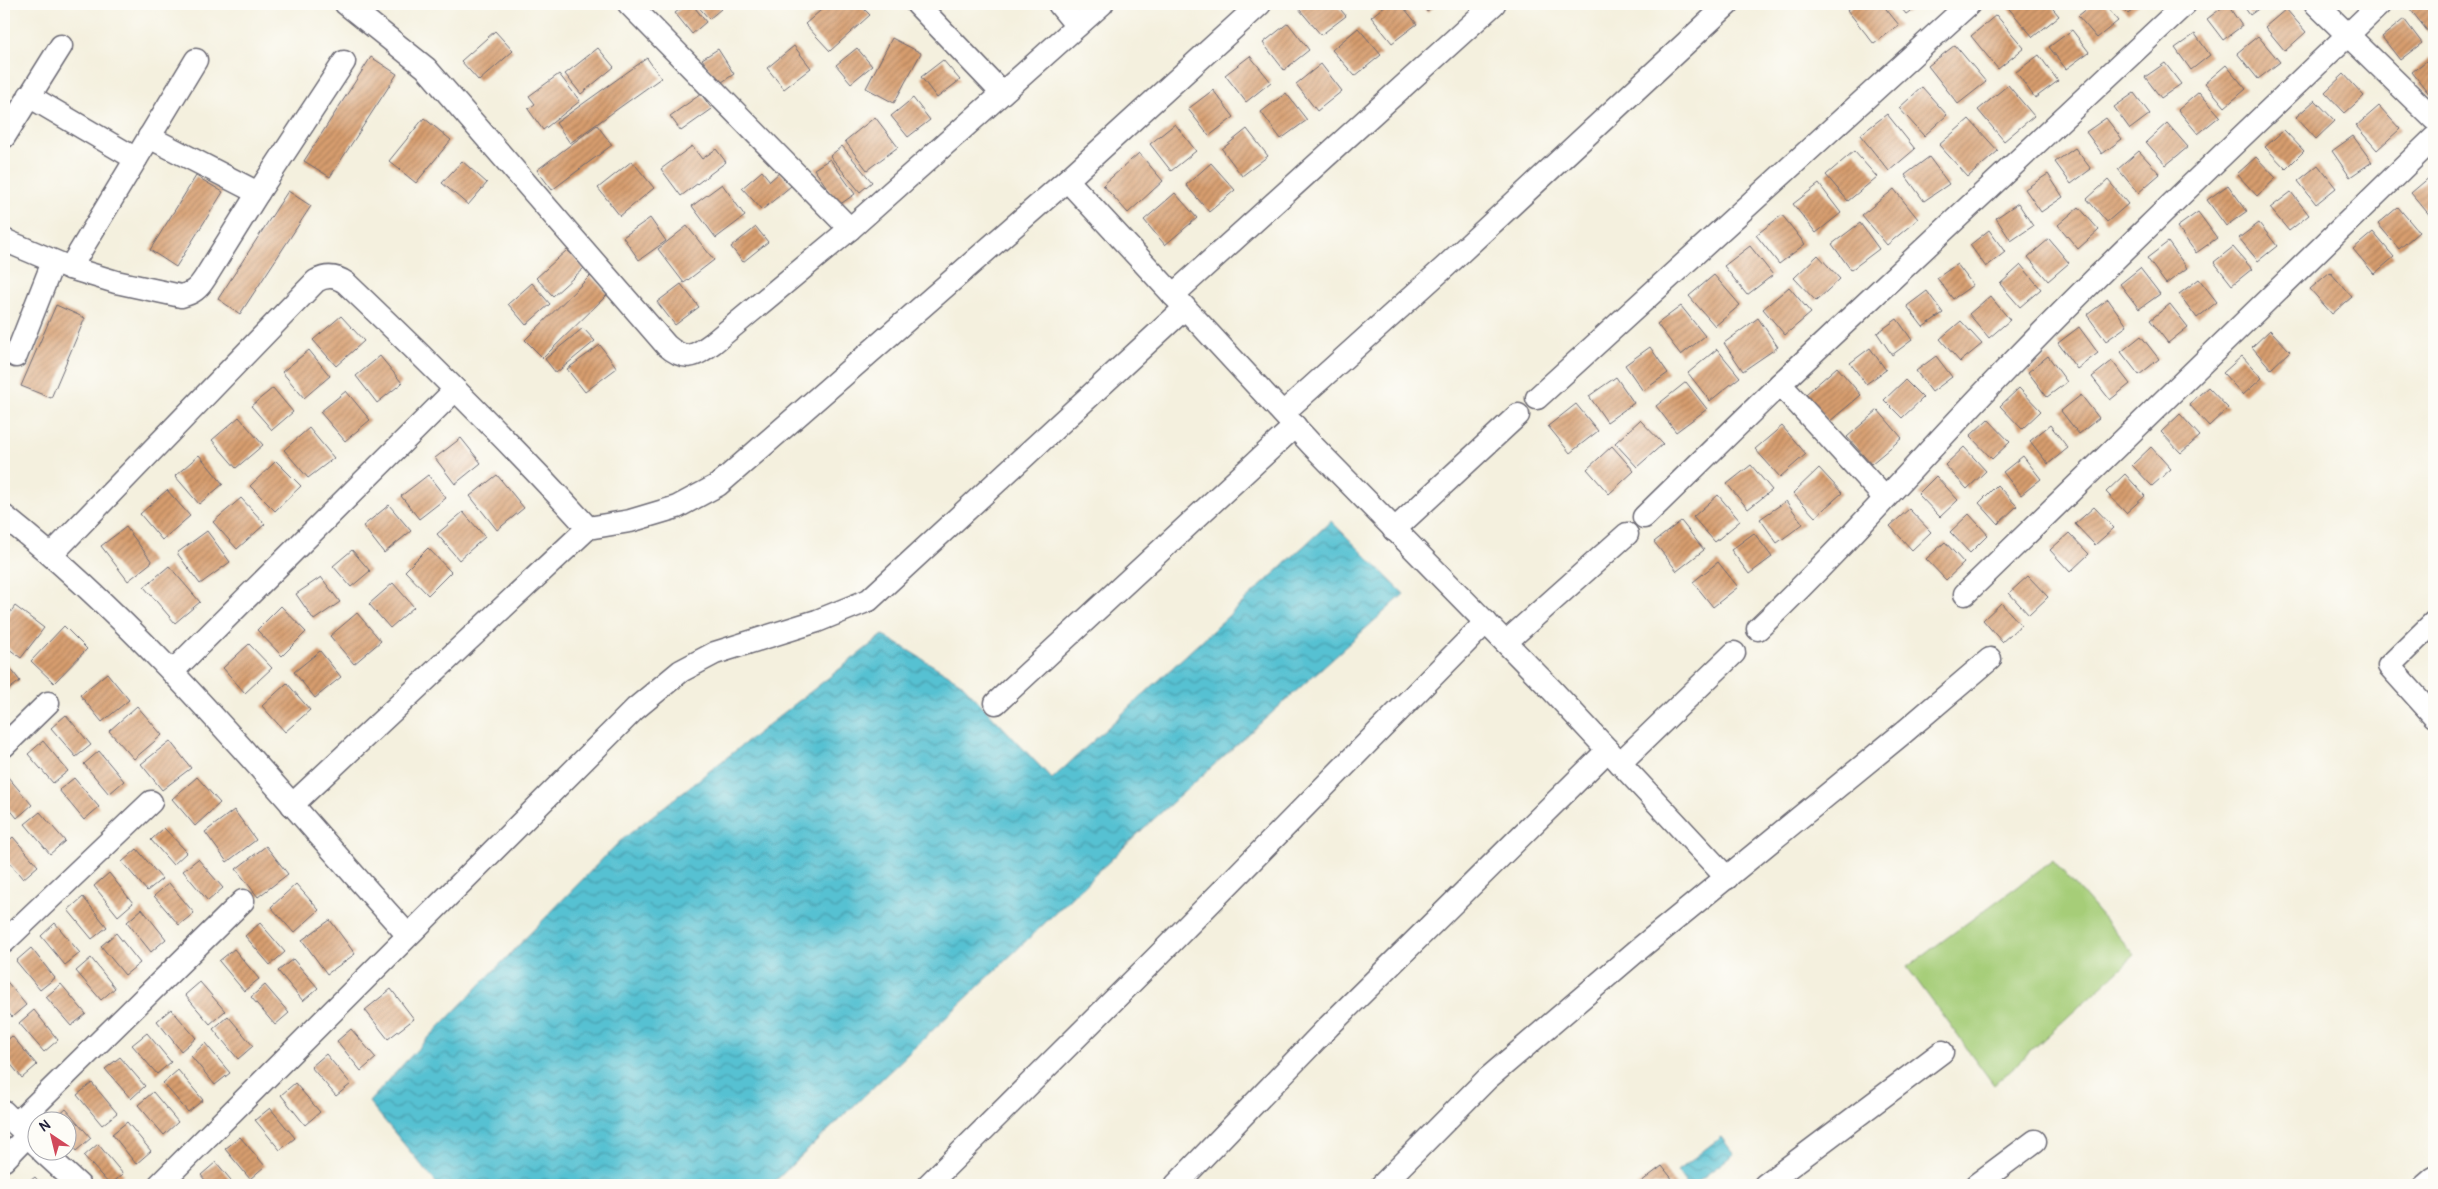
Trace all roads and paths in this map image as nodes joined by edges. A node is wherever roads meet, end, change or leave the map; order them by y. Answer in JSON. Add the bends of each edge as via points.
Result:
{"nodes":[{"id":1,"x":346,"y":4,"type":"edge"},
{"id":2,"x":628,"y":4,"type":"edge"},
{"id":3,"x":917,"y":4,"type":"edge"},
{"id":4,"x":1059,"y":4,"type":"edge"},
{"id":5,"x":1102,"y":4,"type":"edge"},
{"id":6,"x":1260,"y":4,"type":"edge"},
{"id":7,"x":1494,"y":4,"type":"edge"},
{"id":8,"x":1728,"y":4,"type":"edge"},
{"id":9,"x":1969,"y":4,"type":"edge"},
{"id":10,"x":2185,"y":4,"type":"edge"},
{"id":11,"x":2316,"y":4,"type":"edge"},
{"id":12,"x":2380,"y":4,"type":"edge"},
{"id":13,"x":1077,"y":26,"type":"junction"},
{"id":14,"x":2347,"y":35,"type":"junction"},
{"id":15,"x":60,"y":46,"type":"dead end"},
{"id":16,"x":196,"y":60,"type":"dead end"},
{"id":17,"x":344,"y":62,"type":"dead end"},
{"id":18,"x":1002,"y":93,"type":"junction"},
{"id":19,"x":29,"y":96,"type":"junction"},
{"id":20,"x":2434,"y":119,"type":"edge"},
{"id":21,"x":4,"y":137,"type":"edge"},
{"id":22,"x":149,"y":137,"type":"junction"},
{"id":23,"x":2434,"y":138,"type":"edge"},
{"id":24,"x":136,"y":160,"type":"junction"},
{"id":25,"x":1067,"y":180,"type":"junction"},
{"id":26,"x":258,"y":193,"type":"junction"},
{"id":27,"x":850,"y":229,"type":"junction"},
{"id":28,"x":4,"y":240,"type":"edge"},
{"id":29,"x":62,"y":265,"type":"junction"},
{"id":30,"x":1179,"y":301,"type":"junction"},
{"id":31,"x":16,"y":356,"type":"dead end"},
{"id":32,"x":1780,"y":384,"type":"junction"},
{"id":33,"x":455,"y":390,"type":"junction"},
{"id":34,"x":1537,"y":398,"type":"dead end"},
{"id":35,"x":1518,"y":415,"type":"dead end"},
{"id":36,"x":1289,"y":420,"type":"junction"},
{"id":37,"x":1884,"y":497,"type":"junction"},
{"id":38,"x":4,"y":516,"type":"edge"},
{"id":39,"x":1644,"y":517,"type":"dead end"},
{"id":40,"x":588,"y":528,"type":"junction"},
{"id":41,"x":1394,"y":530,"type":"junction"},
{"id":42,"x":1627,"y":534,"type":"dead end"},
{"id":43,"x":52,"y":554,"type":"junction"},
{"id":44,"x":1964,"y":594,"type":"dead end"},
{"id":45,"x":1486,"y":622,"type":"junction"},
{"id":46,"x":2434,"y":622,"type":"edge"},
{"id":47,"x":1758,"y":629,"type":"dead end"},
{"id":48,"x":1506,"y":642,"type":"junction"},
{"id":49,"x":1734,"y":653,"type":"dead end"},
{"id":50,"x":1990,"y":659,"type":"dead end"},
{"id":51,"x":173,"y":671,"type":"junction"},
{"id":52,"x":996,"y":702,"type":"dead end"},
{"id":53,"x":48,"y":703,"type":"dead end"},
{"id":54,"x":2434,"y":716,"type":"edge"},
{"id":55,"x":4,"y":746,"type":"edge"},
{"id":56,"x":1614,"y":756,"type":"junction"},
{"id":57,"x":151,"y":802,"type":"dead end"},
{"id":58,"x":292,"y":805,"type":"junction"},
{"id":59,"x":1727,"y":878,"type":"junction"},
{"id":60,"x":243,"y":901,"type":"dead end"},
{"id":61,"x":407,"y":934,"type":"junction"},
{"id":62,"x":4,"y":942,"type":"edge"},
{"id":63,"x":1942,"y":1052,"type":"dead end"},
{"id":64,"x":26,"y":1134,"type":"edge"},
{"id":65,"x":2035,"y":1141,"type":"dead end"},
{"id":66,"x":4,"y":1160,"type":"edge"},
{"id":67,"x":2434,"y":1178,"type":"edge"},
{"id":68,"x":79,"y":1185,"type":"edge"},
{"id":69,"x":159,"y":1185,"type":"edge"},
{"id":70,"x":928,"y":1185,"type":"edge"},
{"id":71,"x":1176,"y":1185,"type":"edge"},
{"id":72,"x":1382,"y":1185,"type":"edge"},
{"id":73,"x":1765,"y":1185,"type":"edge"},
{"id":74,"x":1976,"y":1185,"type":"edge"},
{"id":75,"x":2426,"y":1185,"type":"edge"}],
"edges":[{"from":1,"to":27,"type":"street","via":[[426,68],[677,355],[699,354]]},
{"from":2,"to":27,"type":"street"},
{"from":3,"to":18,"type":"street"},
{"from":4,"to":13,"type":"street"},
{"from":5,"to":13,"type":"street"},
{"from":6,"to":25,"type":"street"},
{"from":7,"to":30,"type":"street"},
{"from":8,"to":36,"type":"street"},
{"from":9,"to":34,"type":"street"},
{"from":10,"to":32,"type":"street"},
{"from":11,"to":14,"type":"street"},
{"from":12,"to":14,"type":"street"},
{"from":13,"to":18,"type":"street"},
{"from":14,"to":20,"type":"street"},
{"from":14,"to":37,"type":"street","via":[[2026,349]]},
{"from":15,"to":19,"type":"street"},
{"from":16,"to":22,"type":"street"},
{"from":17,"to":26,"type":"street"},
{"from":18,"to":27,"type":"street"},
{"from":19,"to":21,"type":"street"},
{"from":19,"to":24,"type":"street"},
{"from":22,"to":24,"type":"street"},
{"from":22,"to":26,"type":"street"},
{"from":23,"to":44,"type":"street"},
{"from":24,"to":29,"type":"street"},
{"from":25,"to":30,"type":"street"},
{"from":25,"to":40,"type":"street","via":[[718,485],[677,507],[630,521]]},
{"from":26,"to":29,"type":"street","via":[[198,289],[190,294],[181,296],[116,282]]},
{"from":28,"to":29,"type":"street"},
{"from":29,"to":31,"type":"street"},
{"from":30,"to":36,"type":"street"},
{"from":30,"to":61,"type":"street","via":[[869,600],[817,621],[715,653],[660,686]]},
{"from":32,"to":37,"type":"street"},
{"from":32,"to":39,"type":"street"},
{"from":33,"to":40,"type":"street"},
{"from":33,"to":43,"type":"street","via":[[346,283],[339,278],[324,277],[316,281]]},
{"from":33,"to":51,"type":"street"},
{"from":35,"to":41,"type":"street"},
{"from":36,"to":41,"type":"street"},
{"from":36,"to":52,"type":"street"},
{"from":37,"to":47,"type":"street","via":[[1813,577]]},
{"from":38,"to":43,"type":"street"},
{"from":40,"to":58,"type":"street"},
{"from":41,"to":45,"type":"street"},
{"from":42,"to":48,"type":"street"},
{"from":43,"to":51,"type":"street"},
{"from":45,"to":48,"type":"street"},
{"from":45,"to":70,"type":"street"},
{"from":46,"to":54,"type":"street","via":[[2389,666]]},
{"from":48,"to":56,"type":"street"},
{"from":49,"to":56,"type":"street"},
{"from":50,"to":59,"type":"street"},
{"from":51,"to":58,"type":"street"},
{"from":53,"to":55,"type":"street"},
{"from":56,"to":59,"type":"street"},
{"from":56,"to":71,"type":"street","via":[[1329,1026]]},
{"from":57,"to":62,"type":"street"},
{"from":58,"to":61,"type":"street"},
{"from":59,"to":72,"type":"street","via":[[1487,1080]]},
{"from":60,"to":64,"type":"street"},
{"from":61,"to":69,"type":"street"},
{"from":63,"to":73,"type":"street"},
{"from":64,"to":66,"type":"street"},
{"from":64,"to":68,"type":"street"},
{"from":65,"to":74,"type":"street"},
{"from":67,"to":75,"type":"street"}]}
